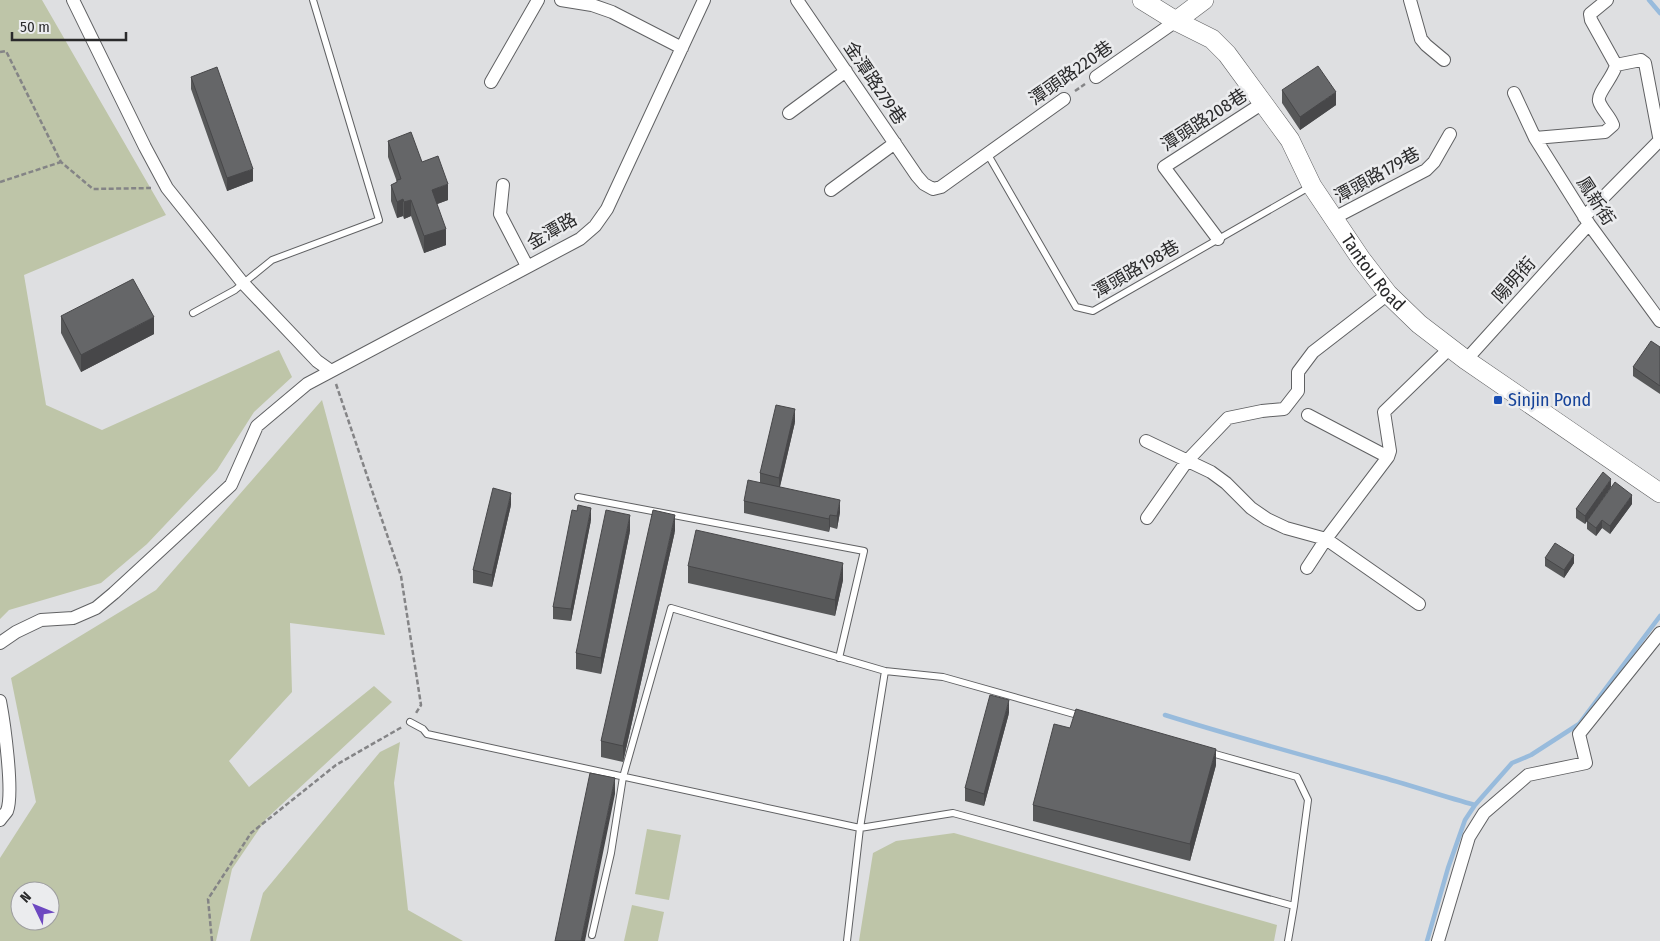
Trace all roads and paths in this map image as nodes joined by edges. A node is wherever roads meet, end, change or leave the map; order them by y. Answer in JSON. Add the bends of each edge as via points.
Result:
{"nodes":[{"id":1,"x":73,"y":0,"type":"edge"},
{"id":2,"x":313,"y":0,"type":"edge"},
{"id":3,"x":538,"y":0,"type":"edge"},
{"id":4,"x":560,"y":0,"type":"edge"},
{"id":5,"x":704,"y":0,"type":"edge"},
{"id":6,"x":797,"y":0,"type":"edge"},
{"id":7,"x":1142,"y":0,"type":"edge"},
{"id":8,"x":1204,"y":0,"type":"edge"},
{"id":9,"x":1410,"y":0,"type":"edge"},
{"id":10,"x":1608,"y":0,"type":"edge"},
{"id":11,"x":1176,"y":21,"type":"junction"},
{"id":12,"x":682,"y":48,"type":"junction"},
{"id":13,"x":0,"y":52,"type":"edge"},
{"id":14,"x":1444,"y":60,"type":"dead end"},
{"id":15,"x":1616,"y":66,"type":"junction"},
{"id":16,"x":846,"y":71,"type":"junction"},
{"id":17,"x":1096,"y":77,"type":"joint"},
{"id":18,"x":491,"y":82,"type":"dead end"},
{"id":19,"x":1514,"y":93,"type":"dead end"},
{"id":20,"x":1064,"y":99,"type":"joint"},
{"id":21,"x":1263,"y":103,"type":"junction"},
{"id":22,"x":788,"y":113,"type":"dead end"},
{"id":23,"x":1450,"y":134,"type":"dead end"},
{"id":24,"x":1535,"y":138,"type":"junction"},
{"id":25,"x":1660,"y":141,"type":"edge"},
{"id":26,"x":895,"y":143,"type":"junction"},
{"id":27,"x":987,"y":153,"type":"junction"},
{"id":28,"x":61,"y":162,"type":"junction"},
{"id":29,"x":0,"y":182,"type":"edge"},
{"id":30,"x":924,"y":184,"type":"joint"},
{"id":31,"x":503,"y":185,"type":"dead end"},
{"id":32,"x":1312,"y":186,"type":"junction"},
{"id":33,"x":167,"y":188,"type":"junction"},
{"id":34,"x":831,"y":190,"type":"dead end"},
{"id":35,"x":1334,"y":218,"type":"junction"},
{"id":36,"x":1587,"y":220,"type":"junction"},
{"id":37,"x":1218,"y":239,"type":"junction"},
{"id":38,"x":527,"y":266,"type":"junction"},
{"id":39,"x":242,"y":282,"type":"junction"},
{"id":40,"x":1388,"y":294,"type":"junction"},
{"id":41,"x":193,"y":313,"type":"dead end"},
{"id":42,"x":1660,"y":321,"type":"edge"},
{"id":43,"x":1450,"y":348,"type":"junction"},
{"id":44,"x":1466,"y":360,"type":"junction"},
{"id":45,"x":331,"y":371,"type":"junction"},
{"id":46,"x":1308,"y":415,"type":"dead end"},
{"id":47,"x":1146,"y":442,"type":"dead end"},
{"id":48,"x":1388,"y":457,"type":"junction"},
{"id":49,"x":1187,"y":461,"type":"junction"},
{"id":50,"x":1660,"y":493,"type":"edge"},
{"id":51,"x":578,"y":497,"type":"dead end"},
{"id":52,"x":1146,"y":518,"type":"dead end"},
{"id":53,"x":1326,"y":539,"type":"junction"},
{"id":54,"x":1307,"y":568,"type":"dead end"},
{"id":55,"x":1419,"y":604,"type":"dead end"},
{"id":56,"x":1660,"y":633,"type":"edge"},
{"id":57,"x":0,"y":642,"type":"edge"},
{"id":58,"x":839,"y":658,"type":"junction"},
{"id":59,"x":886,"y":672,"type":"junction"},
{"id":60,"x":0,"y":701,"type":"edge"},
{"id":61,"x":1086,"y":718,"type":"edge"},
{"id":62,"x":410,"y":722,"type":"junction"},
{"id":63,"x":1201,"y":750,"type":"edge"},
{"id":64,"x":623,"y":777,"type":"junction"},
{"id":65,"x":0,"y":820,"type":"edge"},
{"id":66,"x":860,"y":828,"type":"junction"},
{"id":67,"x":1294,"y":906,"type":"junction"},
{"id":68,"x":592,"y":935,"type":"dead end"},
{"id":69,"x":212,"y":941,"type":"edge"},
{"id":70,"x":847,"y":941,"type":"edge"},
{"id":71,"x":1288,"y":941,"type":"edge"},
{"id":72,"x":1438,"y":941,"type":"edge"}],
"edges":[{"from":1,"to":33,"type":"street"},
{"from":2,"to":39,"type":"lane","via":[[379,220],[272,260]]},
{"from":3,"to":18,"type":"street"},
{"from":4,"to":12,"type":"street","via":[[592,4]]},
{"from":5,"to":12,"type":"street","name":"金潭路"},
{"from":6,"to":16,"type":"street","name":"金潭路279巷"},
{"from":7,"to":11,"type":"street","name":"Tantou Road"},
{"from":8,"to":11,"type":"street"},
{"from":9,"to":14,"type":"street","via":[[1421,39]]},
{"from":10,"to":15,"type":"street","via":[[1590,14]]},
{"from":11,"to":17,"type":"street","name":"潭頭路220巷"},
{"from":11,"to":21,"type":"street","name":"Tantou Road","via":[[1212,39]]},
{"from":12,"to":38,"type":"street","name":"金潭路","via":[[608,209],[596,226],[580,239]]},
{"from":13,"to":28,"type":"path","via":[[6,51]]},
{"from":15,"to":24,"type":"street","via":[[1599,96],[1599,102],[1611,118],[1610,129]]},
{"from":15,"to":25,"type":"street","name":"陽明街","via":[[1641,60],[1645,64]]},
{"from":16,"to":22,"type":"street"},
{"from":16,"to":26,"type":"street","name":"金潭路279巷"},
{"from":17,"to":20,"type":"path","name":"潭頭路220巷"},
{"from":19,"to":24,"type":"street","name":"鳳新街"},
{"from":20,"to":27,"type":"street","name":"潭頭路220巷"},
{"from":21,"to":32,"type":"street","name":"Tantou Road","via":[[1290,140]]},
{"from":21,"to":37,"type":"street","name":"潭頭路208巷","via":[[1164,167]]},
{"from":23,"to":35,"type":"street","name":"潭頭路179巷","via":[[1426,170]]},
{"from":24,"to":36,"type":"street","name":"鳳新街"},
{"from":25,"to":36,"type":"street","name":"陽明街"},
{"from":26,"to":30,"type":"street","name":"金潭路279巷"},
{"from":26,"to":34,"type":"street"},
{"from":27,"to":30,"type":"street","name":"潭頭路220巷","via":[[941,187],[933,189]]},
{"from":27,"to":37,"type":"lane","name":"潭頭路198巷","via":[[1076,307],[1093,311]]},
{"from":28,"to":29,"type":"path"},
{"from":28,"to":33,"type":"path","via":[[93,189]]},
{"from":31,"to":38,"type":"street","via":[[500,214]]},
{"from":32,"to":35,"type":"street","name":"Tantou Road"},
{"from":32,"to":37,"type":"lane","name":"潭頭路198巷"},
{"from":33,"to":39,"type":"street"},
{"from":35,"to":40,"type":"street","name":"Tantou Road"},
{"from":36,"to":42,"type":"street","name":"鳳新街"},
{"from":36,"to":44,"type":"street","name":"陽明街"},
{"from":38,"to":45,"type":"street","name":"金潭路"},
{"from":39,"to":41,"type":"lane"},
{"from":39,"to":45,"type":"street","via":[[317,361]]},
{"from":40,"to":43,"type":"street","name":"Tantou Road"},
{"from":40,"to":49,"type":"street","via":[[1314,352],[1298,372],[1298,391],[1284,409],[1228,418]]},
{"from":43,"to":44,"type":"street","name":"Tantou Road"},
{"from":43,"to":48,"type":"street","via":[[1384,412],[1390,450]]},
{"from":44,"to":50,"type":"street","name":"Tantou Road"},
{"from":45,"to":57,"type":"street","name":"金潭路","via":[[307,384],[257,426],[231,485],[96,608],[73,618],[41,620]]},
{"from":45,"to":62,"type":"path","via":[[401,576],[421,705]]},
{"from":46,"to":48,"type":"street"},
{"from":47,"to":49,"type":"street"},
{"from":48,"to":53,"type":"street"},
{"from":49,"to":52,"type":"street"},
{"from":49,"to":53,"type":"street","via":[[1211,472],[1267,519]]},
{"from":51,"to":58,"type":"lane","via":[[864,551]]},
{"from":53,"to":54,"type":"street"},
{"from":53,"to":55,"type":"street"},
{"from":56,"to":72,"type":"street","via":[[1579,734],[1586,763],[1528,775],[1484,813],[1469,837]]},
{"from":58,"to":59,"type":"lane"},
{"from":58,"to":64,"type":"lane","via":[[671,608]]},
{"from":59,"to":61,"type":"lane","via":[[943,677]]},
{"from":59,"to":66,"type":"lane"},
{"from":60,"to":65,"type":"street","via":[[9,794],[7,810]]},
{"from":62,"to":64,"type":"lane","via":[[427,734]]},
{"from":62,"to":69,"type":"path","via":[[336,765],[252,834],[208,899]]},
{"from":63,"to":67,"type":"lane","via":[[1297,777],[1308,800]]},
{"from":64,"to":66,"type":"lane"},
{"from":64,"to":68,"type":"lane","via":[[611,853]]},
{"from":66,"to":67,"type":"lane","via":[[953,813]]},
{"from":66,"to":70,"type":"lane"},
{"from":67,"to":71,"type":"lane"}]}
